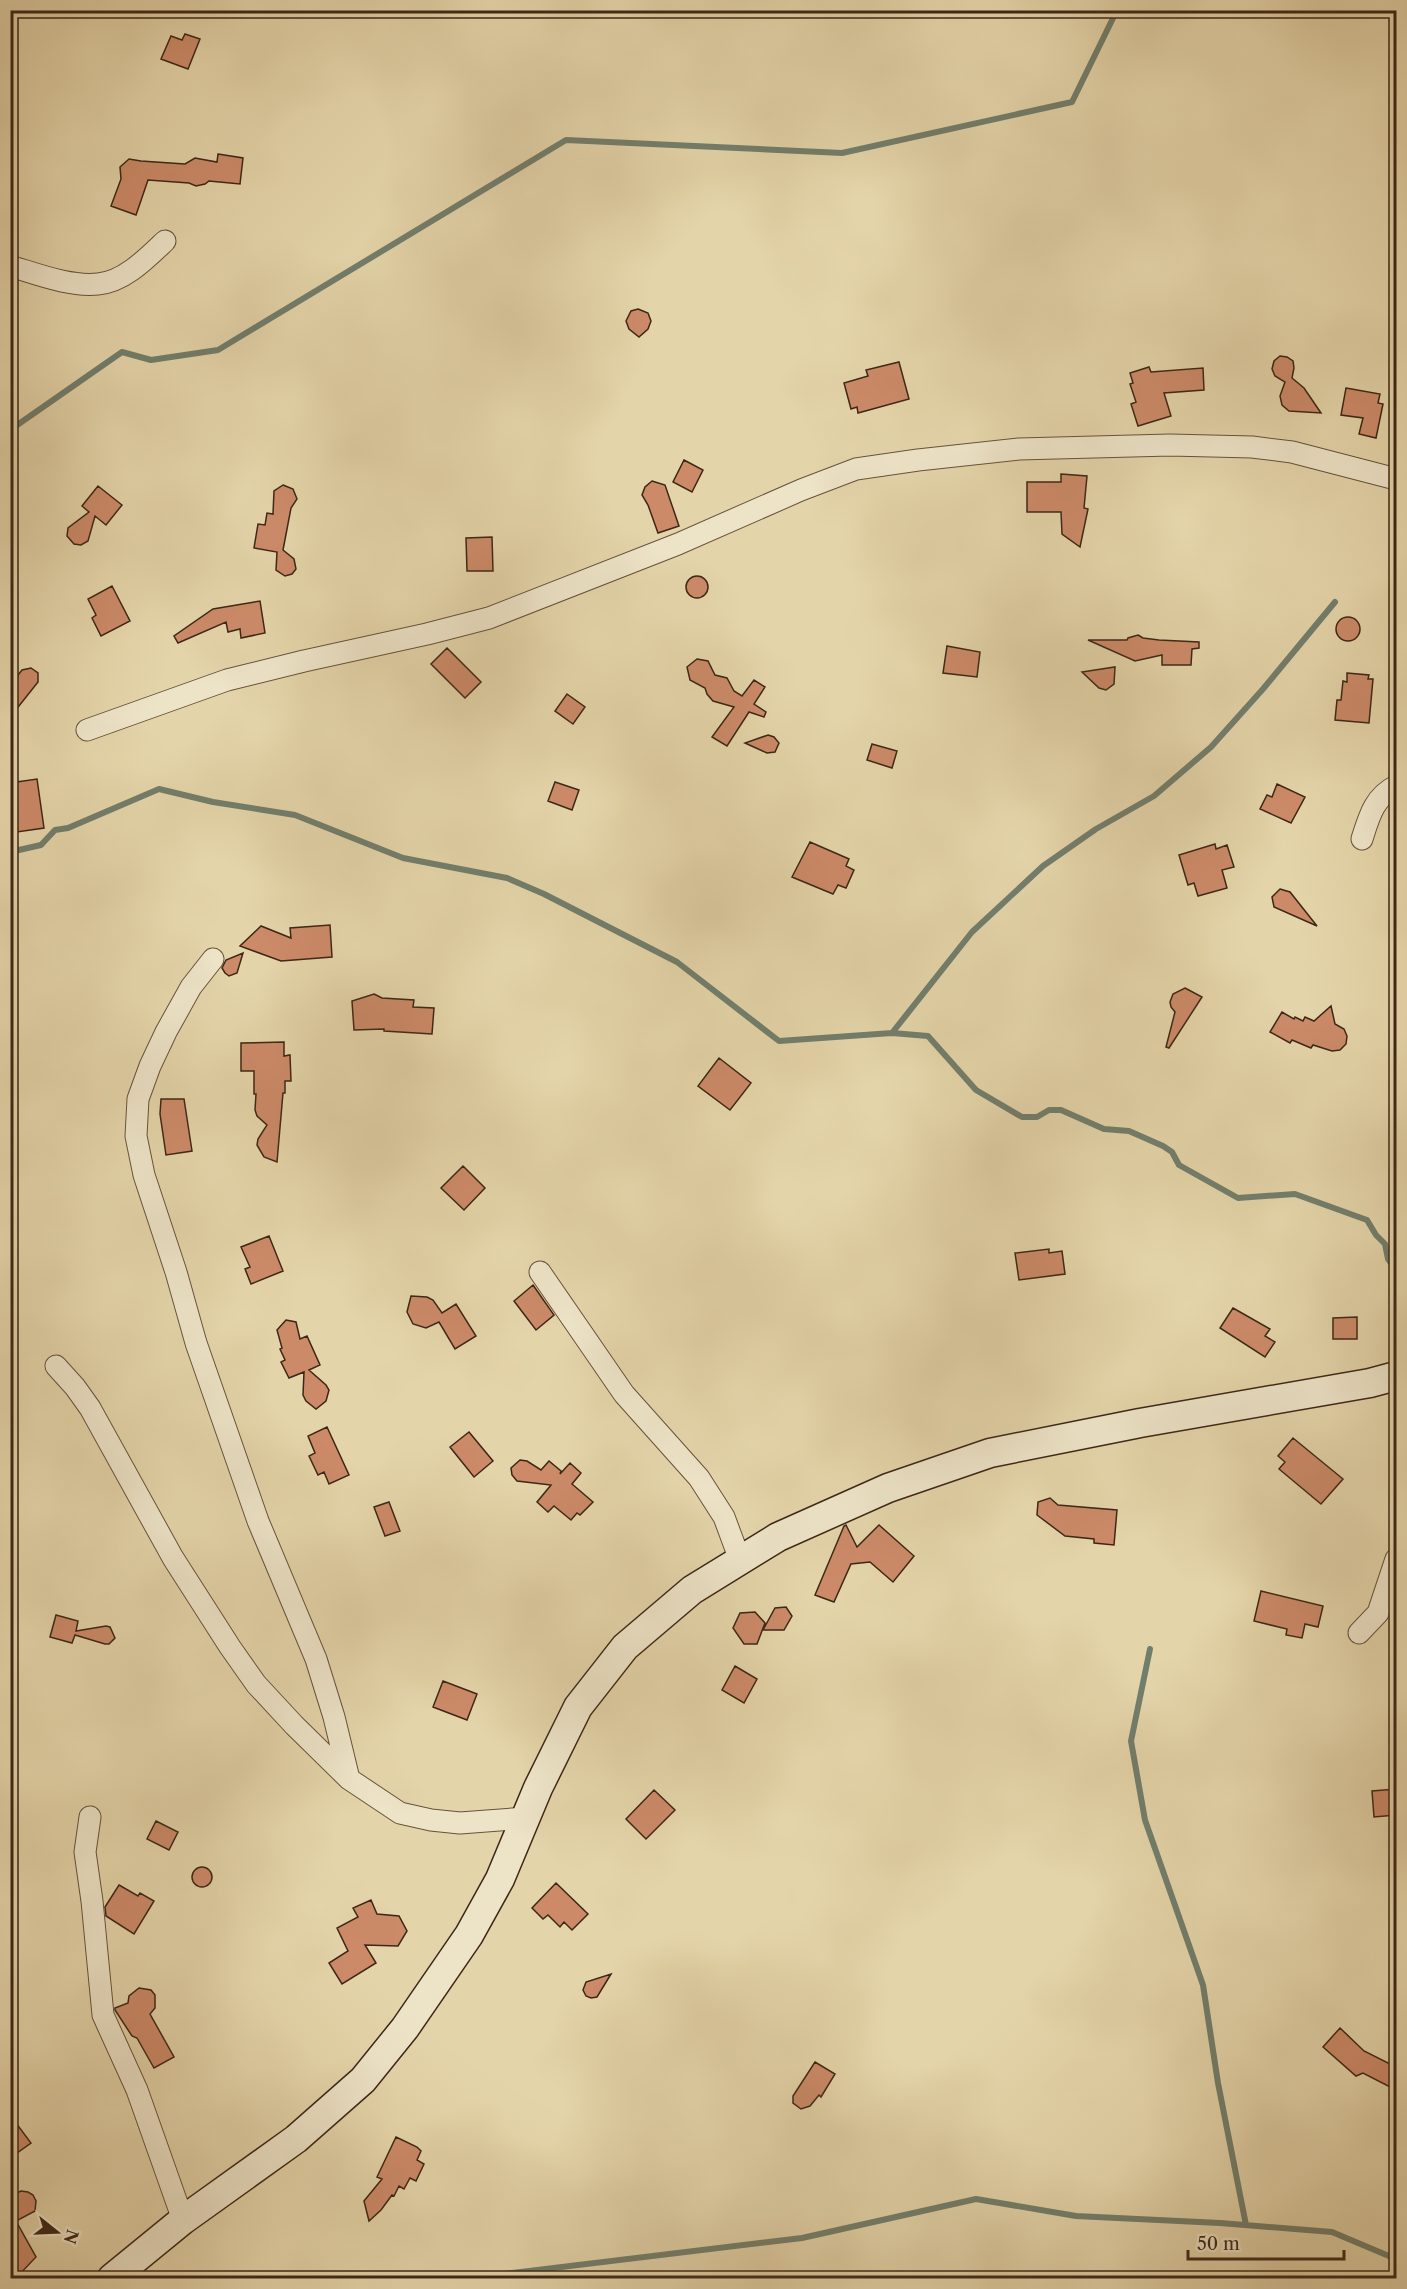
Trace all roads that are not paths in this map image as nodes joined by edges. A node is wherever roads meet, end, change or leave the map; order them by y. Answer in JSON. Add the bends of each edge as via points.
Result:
{"nodes":[{"id":1,"x":165,"y":241,"type":"dead end"},
{"id":2,"x":10,"y":266,"type":"edge"},
{"id":3,"x":1396,"y":479,"type":"edge"},
{"id":4,"x":87,"y":730,"type":"dead end"},
{"id":5,"x":1396,"y":786,"type":"edge"},
{"id":6,"x":1362,"y":839,"type":"dead end"},
{"id":7,"x":213,"y":959,"type":"dead end"},
{"id":8,"x":540,"y":1272,"type":"dead end"},
{"id":9,"x":56,"y":1366,"type":"dead end"},
{"id":10,"x":1396,"y":1376,"type":"edge"},
{"id":11,"x":1396,"y":1559,"type":"edge"},
{"id":12,"x":740,"y":1560,"type":"junction"},
{"id":13,"x":1359,"y":1633,"type":"dead end"},
{"id":14,"x":349,"y":1779,"type":"junction"},
{"id":15,"x":90,"y":1817,"type":"dead end"},
{"id":16,"x":526,"y":1818,"type":"junction"},
{"id":17,"x":183,"y":2220,"type":"junction"},
{"id":18,"x":112,"y":2278,"type":"edge"}],
"edges":[{"from":1,"to":2,"type":"street","via":[[145,261],[99,284],[51,278]]},
{"from":3,"to":4,"type":"street","via":[[1292,452],[1182,445],[1019,449],[856,469],[489,618],[227,680]]},
{"from":5,"to":6,"type":"street","via":[[1378,799]]},
{"from":7,"to":14,"type":"street","via":[[191,987],[150,1066],[138,1099],[136,1136],[196,1343],[258,1521],[316,1659]]},
{"from":8,"to":12,"type":"street","via":[[624,1394],[699,1478],[724,1517]]},
{"from":9,"to":14,"type":"street","via":[[90,1408],[173,1557],[256,1684]]},
{"from":10,"to":12,"type":"street","via":[[990,1453],[888,1488],[778,1537]]},
{"from":11,"to":13,"type":"street","via":[[1378,1613]]},
{"from":12,"to":16,"type":"street","via":[[692,1590],[625,1647],[578,1707]]},
{"from":14,"to":16,"type":"street","via":[[400,1813],[431,1820],[460,1823]]},
{"from":15,"to":17,"type":"street","via":[[85,1852],[103,2015],[137,2090]]},
{"from":16,"to":17,"type":"street","via":[[500,1879],[469,1935],[405,2028],[363,2080],[296,2139]]},
{"from":17,"to":18,"type":"street"}]}
